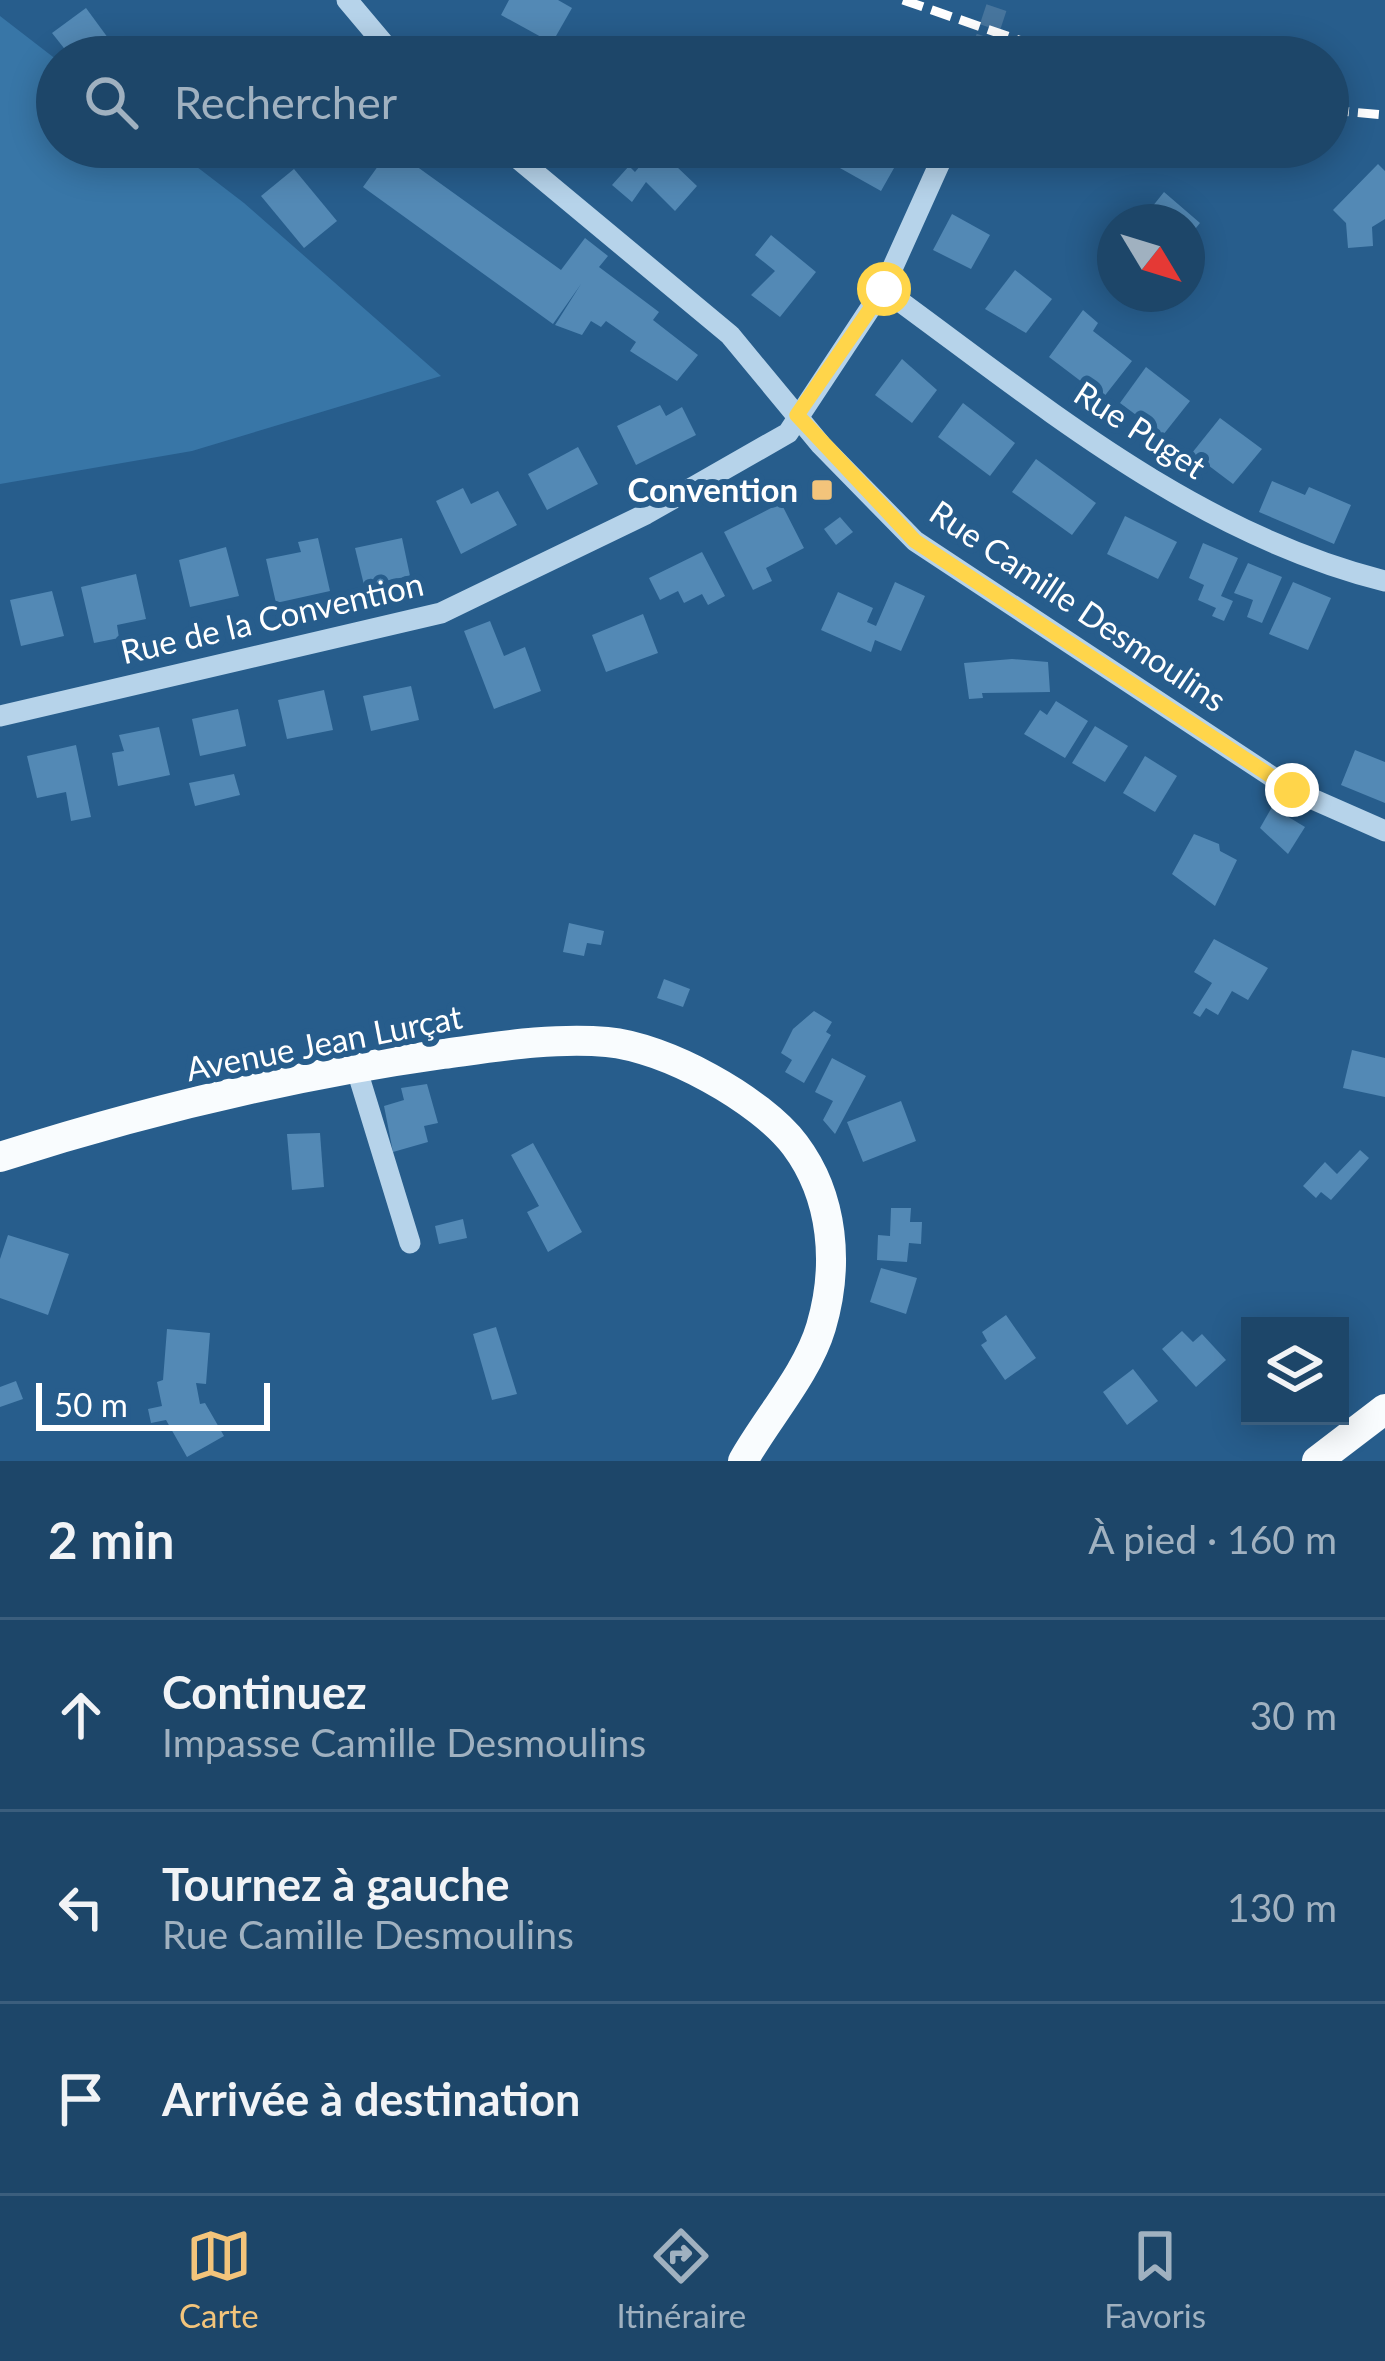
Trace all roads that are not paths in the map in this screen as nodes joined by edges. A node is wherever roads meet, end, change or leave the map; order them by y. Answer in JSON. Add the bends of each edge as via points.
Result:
{"nodes":[{"id":1,"x":347,"y":0,"type":"edge"},
{"id":2,"x":377,"y":36,"type":"edge"},
{"id":3,"x":529,"y":168,"type":"edge"},
{"id":4,"x":938,"y":168,"type":"edge"},
{"id":5,"x":884,"y":289,"type":"junction"},
{"id":6,"x":797,"y":415,"type":"junction"},
{"id":7,"x":1385,"y":581,"type":"edge"},
{"id":8,"x":0,"y":716,"type":"edge"},
{"id":9,"x":1385,"y":831,"type":"edge"},
{"id":10,"x":356,"y":1066,"type":"junction"},
{"id":11,"x":0,"y":1157,"type":"edge"},
{"id":12,"x":410,"y":1243,"type":"dead end"},
{"id":13,"x":1385,"y":1409,"type":"edge"},
{"id":14,"x":743,"y":1461,"type":"edge"},
{"id":15,"x":1317,"y":1461,"type":"edge"}],
"edges":[{"from":1,"to":2,"type":"street"},
{"from":3,"to":6,"type":"street","name":"Rue Camille Desmoulins","via":[[730,335]]},
{"from":4,"to":5,"type":"street","name":"Rue de la Convention"},
{"from":5,"to":6,"type":"street","name":"Rue de la Convention"},
{"from":5,"to":7,"type":"street","name":"Rue Puget","via":[[1123,464],[1329,567]]},
{"from":6,"to":8,"type":"street","name":"Rue de la Convention","via":[[788,433],[646,514],[441,613]]},
{"from":6,"to":9,"type":"street","name":"Rue Camille Desmoulins","via":[[915,541],[1292,790]]},
{"from":10,"to":11,"type":"main road","name":"Avenue Jean Lurçat","via":[[100,1125]]},
{"from":10,"to":12,"type":"street"},
{"from":10,"to":14,"type":"main road","name":"Avenue Jean Lurçat","via":[[610,1042],[715,1079],[786,1133],[824,1200],[829,1292],[820,1331]]},
{"from":13,"to":15,"type":"main road"}]}
